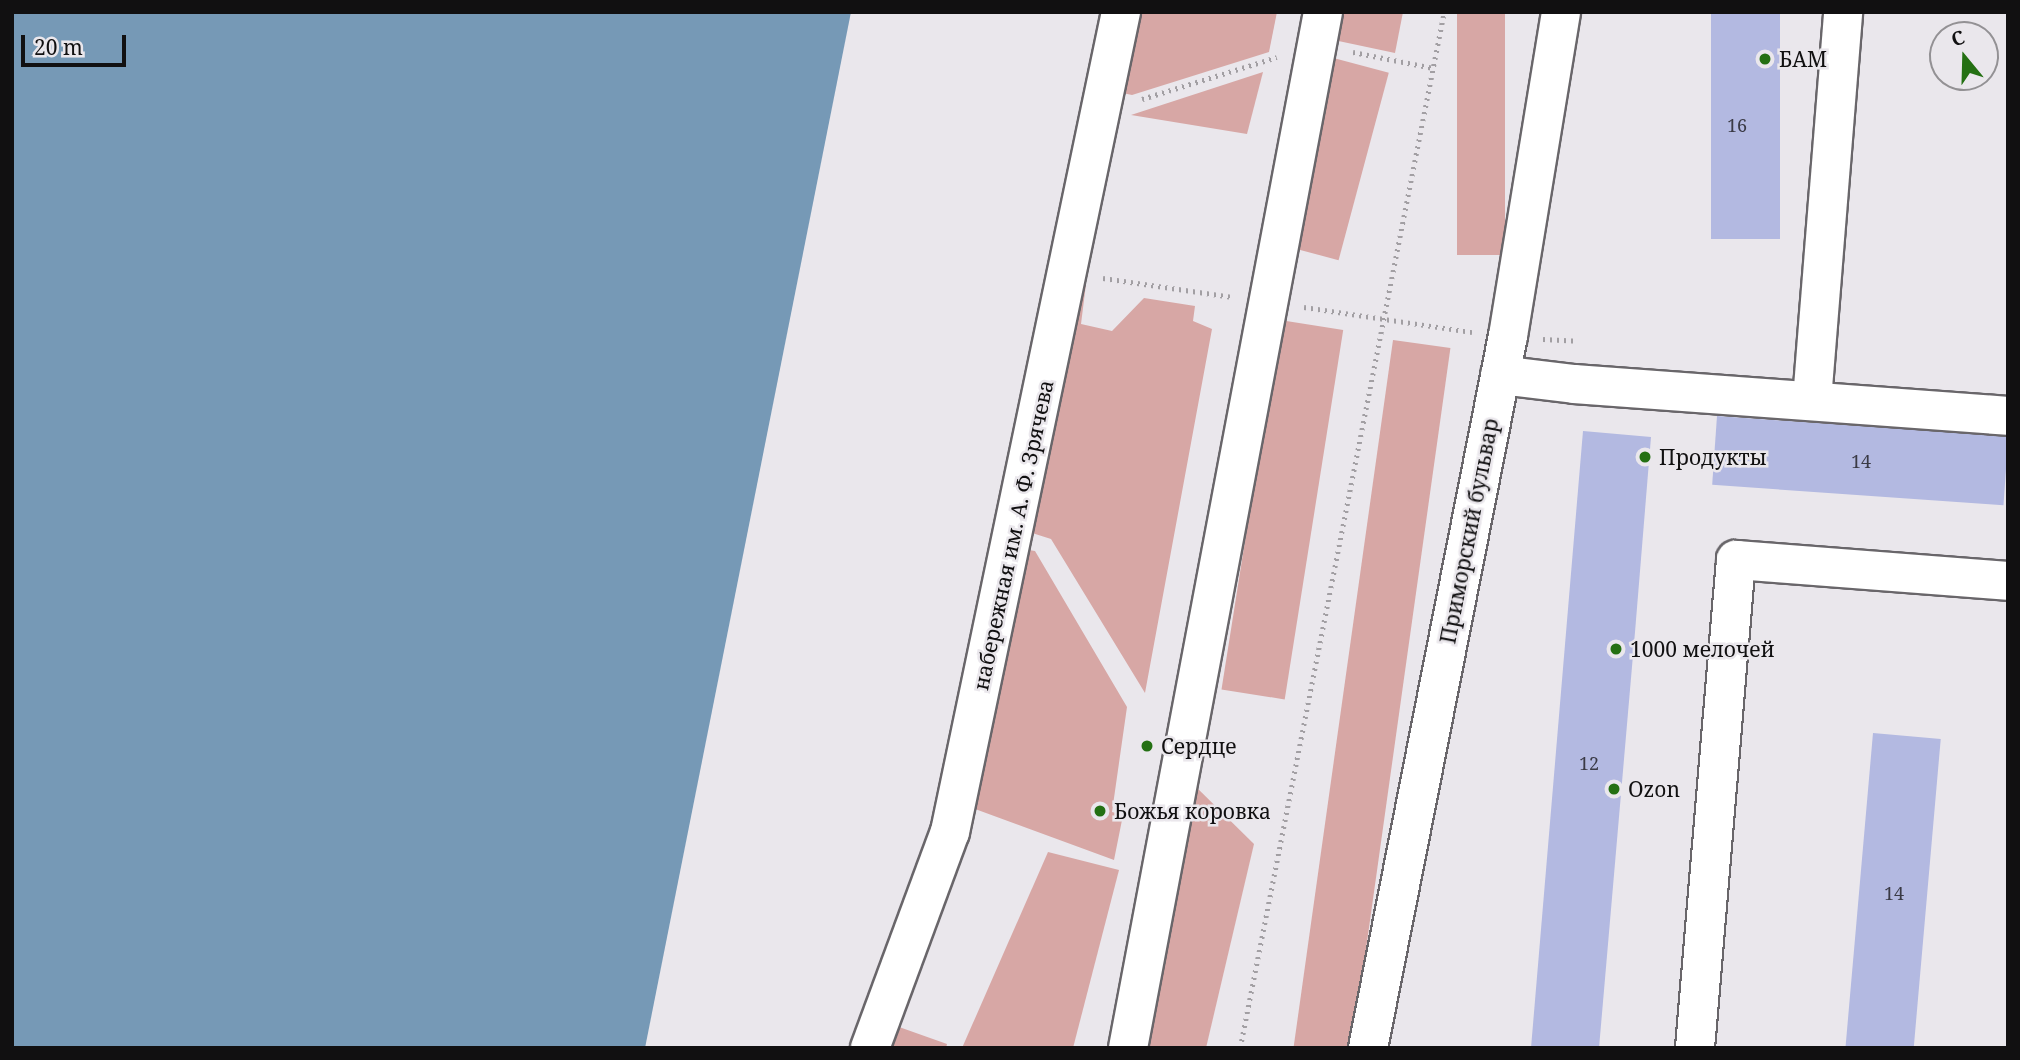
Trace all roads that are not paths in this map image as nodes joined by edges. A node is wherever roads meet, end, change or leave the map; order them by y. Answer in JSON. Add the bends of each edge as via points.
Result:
{"nodes":[{"id":1,"x":1121,"y":12,"type":"edge"},
{"id":2,"x":1560,"y":12,"type":"edge"},
{"id":3,"x":1843,"y":12,"type":"edge"},
{"id":4,"x":1320,"y":29,"type":"edge"},
{"id":5,"x":1500,"y":375,"type":"junction"},
{"id":6,"x":1812,"y":400,"type":"junction"},
{"id":7,"x":2008,"y":416,"type":"edge"},
{"id":8,"x":2008,"y":581,"type":"edge"},
{"id":9,"x":870,"y":1048,"type":"edge"},
{"id":10,"x":1128,"y":1048,"type":"edge"},
{"id":11,"x":1368,"y":1048,"type":"edge"},
{"id":12,"x":1695,"y":1048,"type":"edge"}],
"edges":[{"from":1,"to":9,"type":"street","name":"набережная им. А. Ф. Зрячева","via":[[950,832]]},
{"from":2,"to":5,"type":"street","name":"Приморский бульвар"},
{"from":3,"to":6,"type":"street"},
{"from":4,"to":10,"type":"street"},
{"from":5,"to":6,"type":"street"},
{"from":5,"to":11,"type":"street","name":"Приморский бульвар"},
{"from":6,"to":7,"type":"street"},
{"from":8,"to":12,"type":"street","via":[[1736,561]]}]}
